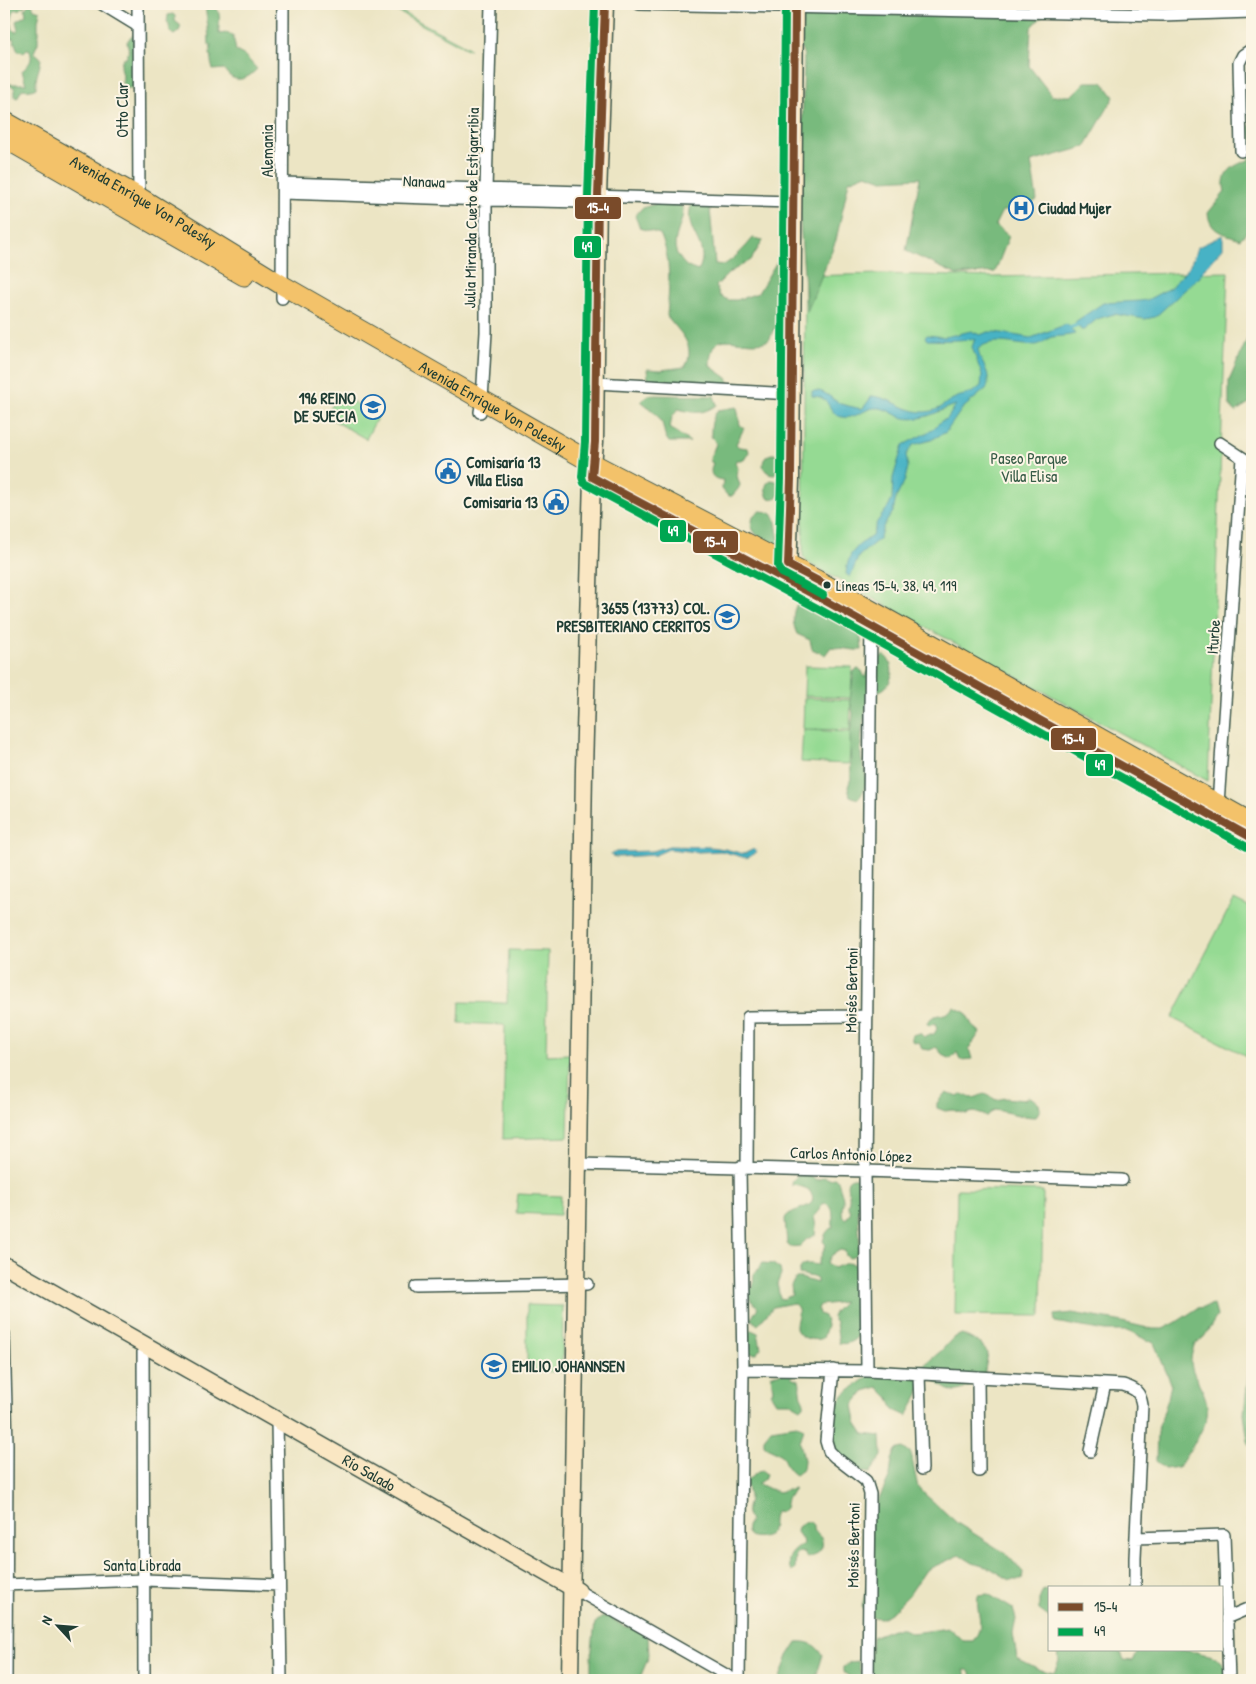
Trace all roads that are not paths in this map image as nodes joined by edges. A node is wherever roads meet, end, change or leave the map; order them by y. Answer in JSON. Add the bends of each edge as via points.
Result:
{"nodes":[{"id":1,"x":102,"y":4,"type":"edge"},
{"id":2,"x":138,"y":4,"type":"edge"},
{"id":3,"x":284,"y":4,"type":"edge"},
{"id":4,"x":491,"y":4,"type":"edge"},
{"id":5,"x":605,"y":4,"type":"edge"},
{"id":6,"x":639,"y":4,"type":"edge"},
{"id":7,"x":794,"y":6,"type":"edge"},
{"id":8,"x":916,"y":6,"type":"edge"},
{"id":9,"x":1038,"y":8,"type":"edge"},
{"id":10,"x":1162,"y":10,"type":"edge"},
{"id":11,"x":1252,"y":12,"type":"edge"},
{"id":12,"x":138,"y":26,"type":"junction"},
{"id":13,"x":1252,"y":49,"type":"edge"},
{"id":14,"x":4,"y":121,"type":"edge"},
{"id":15,"x":4,"y":138,"type":"edge"},
{"id":16,"x":1241,"y":152,"type":"dead end"},
{"id":17,"x":283,"y":188,"type":"junction"},
{"id":18,"x":486,"y":195,"type":"junction"},
{"id":19,"x":595,"y":196,"type":"junction"},
{"id":20,"x":793,"y":202,"type":"junction"},
{"id":21,"x":139,"y":207,"type":"junction"},
{"id":22,"x":282,"y":292,"type":"junction"},
{"id":23,"x":596,"y":383,"type":"junction"},
{"id":24,"x":792,"y":394,"type":"junction"},
{"id":25,"x":481,"y":406,"type":"junction"},
{"id":26,"x":1220,"y":443,"type":"dead end"},
{"id":27,"x":1247,"y":461,"type":"edge"},
{"id":28,"x":596,"y":472,"type":"junction"},
{"id":29,"x":788,"y":573,"type":"junction"},
{"id":30,"x":871,"y":618,"type":"junction"},
{"id":31,"x":1217,"y":811,"type":"junction"},
{"id":32,"x":1252,"y":823,"type":"edge"},
{"id":33,"x":1252,"y":838,"type":"edge"},
{"id":34,"x":867,"y":1016,"type":"junction"},
{"id":35,"x":584,"y":1164,"type":"junction"},
{"id":36,"x":744,"y":1167,"type":"junction"},
{"id":37,"x":865,"y":1171,"type":"junction"},
{"id":38,"x":1122,"y":1180,"type":"dead end"},
{"id":39,"x":4,"y":1265,"type":"edge"},
{"id":40,"x":582,"y":1284,"type":"junction"},
{"id":41,"x":416,"y":1287,"type":"dead end"},
{"id":42,"x":4,"y":1334,"type":"edge"},
{"id":43,"x":143,"y":1344,"type":"junction"},
{"id":44,"x":743,"y":1370,"type":"junction"},
{"id":45,"x":833,"y":1370,"type":"junction"},
{"id":46,"x":867,"y":1371,"type":"junction"},
{"id":47,"x":919,"y":1374,"type":"junction"},
{"id":48,"x":978,"y":1377,"type":"junction"},
{"id":49,"x":1105,"y":1384,"type":"junction"},
{"id":50,"x":277,"y":1420,"type":"junction"},
{"id":51,"x":5,"y":1445,"type":"edge"},
{"id":52,"x":1090,"y":1451,"type":"dead end"},
{"id":53,"x":922,"y":1469,"type":"dead end"},
{"id":54,"x":979,"y":1471,"type":"dead end"},
{"id":55,"x":1136,"y":1538,"type":"junction"},
{"id":56,"x":144,"y":1580,"type":"junction"},
{"id":57,"x":6,"y":1584,"type":"edge"},
{"id":58,"x":279,"y":1585,"type":"junction"},
{"id":59,"x":1135,"y":1586,"type":"edge"},
{"id":60,"x":577,"y":1590,"type":"junction"},
{"id":61,"x":1252,"y":1607,"type":"edge"},
{"id":62,"x":1226,"y":1618,"type":"junction"},
{"id":63,"x":6,"y":1680,"type":"edge"},
{"id":64,"x":144,"y":1680,"type":"edge"},
{"id":65,"x":281,"y":1680,"type":"edge"},
{"id":66,"x":570,"y":1680,"type":"edge"},
{"id":67,"x":581,"y":1680,"type":"edge"},
{"id":68,"x":737,"y":1680,"type":"edge"},
{"id":69,"x":868,"y":1680,"type":"edge"},
{"id":70,"x":1229,"y":1680,"type":"edge"}],
"edges":[{"from":1,"to":12,"type":"street"},
{"from":2,"to":12,"type":"street","name":"Otto Clar"},
{"from":3,"to":17,"type":"street","name":"Alemania"},
{"from":4,"to":18,"type":"street","name":"Julia Miranda Cueto de Estigarribia"},
{"from":5,"to":19,"type":"main road"},
{"from":6,"to":7,"type":"street"},
{"from":7,"to":8,"type":"street"},
{"from":7,"to":20,"type":"main road"},
{"from":8,"to":9,"type":"street"},
{"from":9,"to":10,"type":"street"},
{"from":10,"to":11,"type":"street"},
{"from":12,"to":21,"type":"street","name":"Otto Clar"},
{"from":13,"to":16,"type":"street","via":[[1243,55],[1239,63]]},
{"from":14,"to":21,"type":"main road","name":"Avenida Enrique Von Polesky"},
{"from":15,"to":21,"type":"main road","name":"Avenida Enrique Von Polesky"},
{"from":17,"to":18,"type":"street","name":"Nanawa","via":[[469,198]]},
{"from":17,"to":22,"type":"street","name":"Alemania"},
{"from":18,"to":19,"type":"street","name":"Nanawa","via":[[583,202]]},
{"from":18,"to":25,"type":"street","name":"Julia Miranda Cueto de Estigarribia","via":[[486,332]]},
{"from":19,"to":20,"type":"street","name":"Nanawa"},
{"from":19,"to":23,"type":"main road"},
{"from":20,"to":24,"type":"main road"},
{"from":21,"to":22,"type":"main road","name":"Avenida Enrique Von Polesky"},
{"from":22,"to":25,"type":"main road","name":"Avenida Enrique Von Polesky"},
{"from":23,"to":24,"type":"street"},
{"from":23,"to":28,"type":"main road"},
{"from":24,"to":29,"type":"main road"},
{"from":25,"to":28,"type":"main road","name":"Avenida Enrique Von Polesky"},
{"from":26,"to":27,"type":"street"},
{"from":27,"to":31,"type":"street","name":"Iturbe"},
{"from":28,"to":29,"type":"main road","name":"Avenida Enrique Von Polesky"},
{"from":28,"to":35,"type":"main road"},
{"from":29,"to":30,"type":"main road","name":"Avenida Enrique Von Polesky"},
{"from":30,"to":31,"type":"main road","name":"Avenida Enrique Von Polesky"},
{"from":30,"to":34,"type":"street","name":"Moisés Bertoni"},
{"from":31,"to":32,"type":"main road","name":"Avenida Enrique Von Polesky"},
{"from":31,"to":33,"type":"main road","name":"Avenida Enrique Von Polesky"},
{"from":34,"to":36,"type":"street","via":[[748,1017]]},
{"from":34,"to":37,"type":"street","name":"Moisés Bertoni"},
{"from":35,"to":36,"type":"street","name":"Carlos Antonio López"},
{"from":35,"to":40,"type":"main road"},
{"from":36,"to":37,"type":"street","name":"Carlos Antonio López"},
{"from":36,"to":44,"type":"street"},
{"from":37,"to":38,"type":"street","name":"Carlos Antonio López"},
{"from":37,"to":46,"type":"street","name":"Moisés Bertoni"},
{"from":39,"to":43,"type":"main road","name":"Río Salado"},
{"from":40,"to":41,"type":"street"},
{"from":40,"to":60,"type":"main road"},
{"from":42,"to":51,"type":"street"},
{"from":43,"to":50,"type":"main road","name":"Río Salado"},
{"from":43,"to":56,"type":"street"},
{"from":44,"to":45,"type":"street"},
{"from":44,"to":68,"type":"street"},
{"from":45,"to":46,"type":"street"},
{"from":45,"to":69,"type":"street","name":"Moisés Bertoni","via":[[826,1441],[829,1451],[866,1481],[870,1494]]},
{"from":46,"to":47,"type":"street"},
{"from":47,"to":48,"type":"street"},
{"from":47,"to":53,"type":"street"},
{"from":48,"to":49,"type":"street"},
{"from":48,"to":54,"type":"street"},
{"from":49,"to":52,"type":"street"},
{"from":49,"to":55,"type":"street","via":[[1123,1384],[1140,1394]]},
{"from":50,"to":58,"type":"street"},
{"from":50,"to":60,"type":"main road","name":"Río Salado"},
{"from":51,"to":57,"type":"street"},
{"from":55,"to":59,"type":"street"},
{"from":55,"to":62,"type":"street","via":[[1224,1536]]},
{"from":56,"to":57,"type":"street","name":"Santa Librada"},
{"from":56,"to":58,"type":"street","name":"Santa Librada"},
{"from":56,"to":64,"type":"street"},
{"from":57,"to":63,"type":"street"},
{"from":58,"to":65,"type":"street"},
{"from":60,"to":66,"type":"main road"},
{"from":60,"to":67,"type":"main road"},
{"from":60,"to":68,"type":"street","name":"Río Salado"},
{"from":61,"to":62,"type":"street"},
{"from":62,"to":70,"type":"street"}]}
